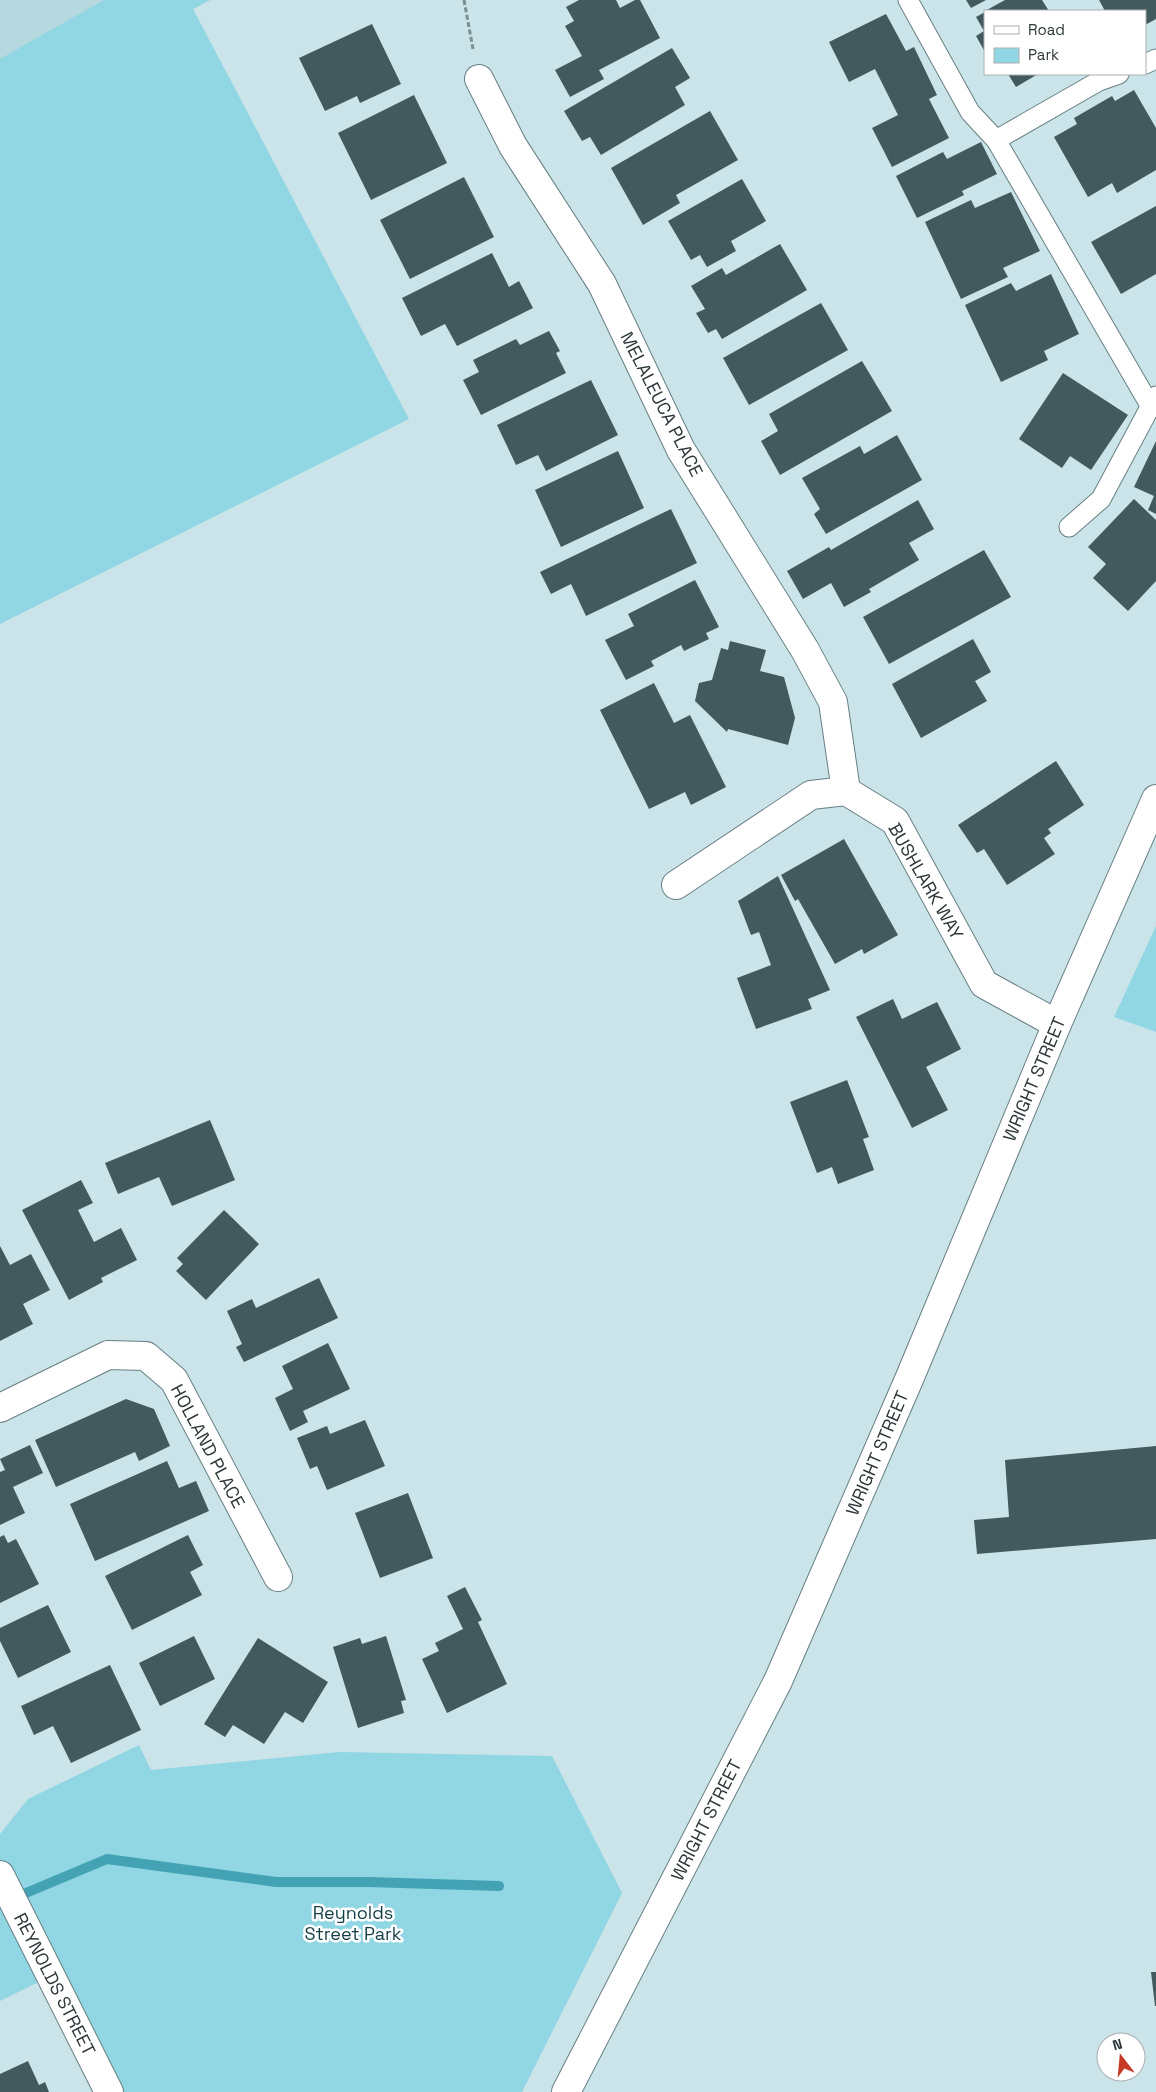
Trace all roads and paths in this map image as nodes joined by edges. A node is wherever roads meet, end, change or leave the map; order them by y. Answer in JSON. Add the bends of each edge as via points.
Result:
{"nodes":[{"id":1,"x":464,"y":0,"type":"edge"},
{"id":2,"x":908,"y":0,"type":"edge"},
{"id":3,"x":1116,"y":75,"type":"edge"},
{"id":4,"x":479,"y":79,"type":"joint"},
{"id":5,"x":996,"y":140,"type":"junction"},
{"id":6,"x":1153,"y":401,"type":"edge"},
{"id":7,"x":1069,"y":528,"type":"dead end"},
{"id":8,"x":846,"y":791,"type":"junction"},
{"id":9,"x":1156,"y":798,"type":"edge"},
{"id":10,"x":676,"y":885,"type":"dead end"},
{"id":11,"x":1057,"y":1024,"type":"junction"},
{"id":12,"x":0,"y":1408,"type":"edge"},
{"id":13,"x":278,"y":1577,"type":"dead end"},
{"id":14,"x":0,"y":1876,"type":"edge"},
{"id":15,"x":109,"y":2092,"type":"edge"},
{"id":16,"x":566,"y":2092,"type":"edge"}],
"edges":[{"from":1,"to":4,"type":"path"},
{"from":2,"to":5,"type":"lane","via":[[970,112]]},
{"from":3,"to":5,"type":"lane","via":[[1099,81]]},
{"from":4,"to":8,"type":"street","name":"MELALEUCA PLACE","via":[[513,146],[602,284],[681,450],[805,650],[833,702]]},
{"from":5,"to":6,"type":"lane"},
{"from":6,"to":7,"type":"lane","via":[[1101,499]]},
{"from":8,"to":10,"type":"street","via":[[811,795]]},
{"from":8,"to":11,"type":"street","name":"BUSHLARK WAY","via":[[895,821],[984,984]]},
{"from":9,"to":11,"type":"street","name":"WRIGHT STREET"},
{"from":11,"to":16,"type":"street","name":"WRIGHT STREET","via":[[910,1377],[778,1681]]},
{"from":12,"to":13,"type":"street","name":"HOLLAND PLACE","via":[[108,1355],[146,1356],[174,1380]]},
{"from":14,"to":15,"type":"street","name":"REYNOLDS STREET"}]}
